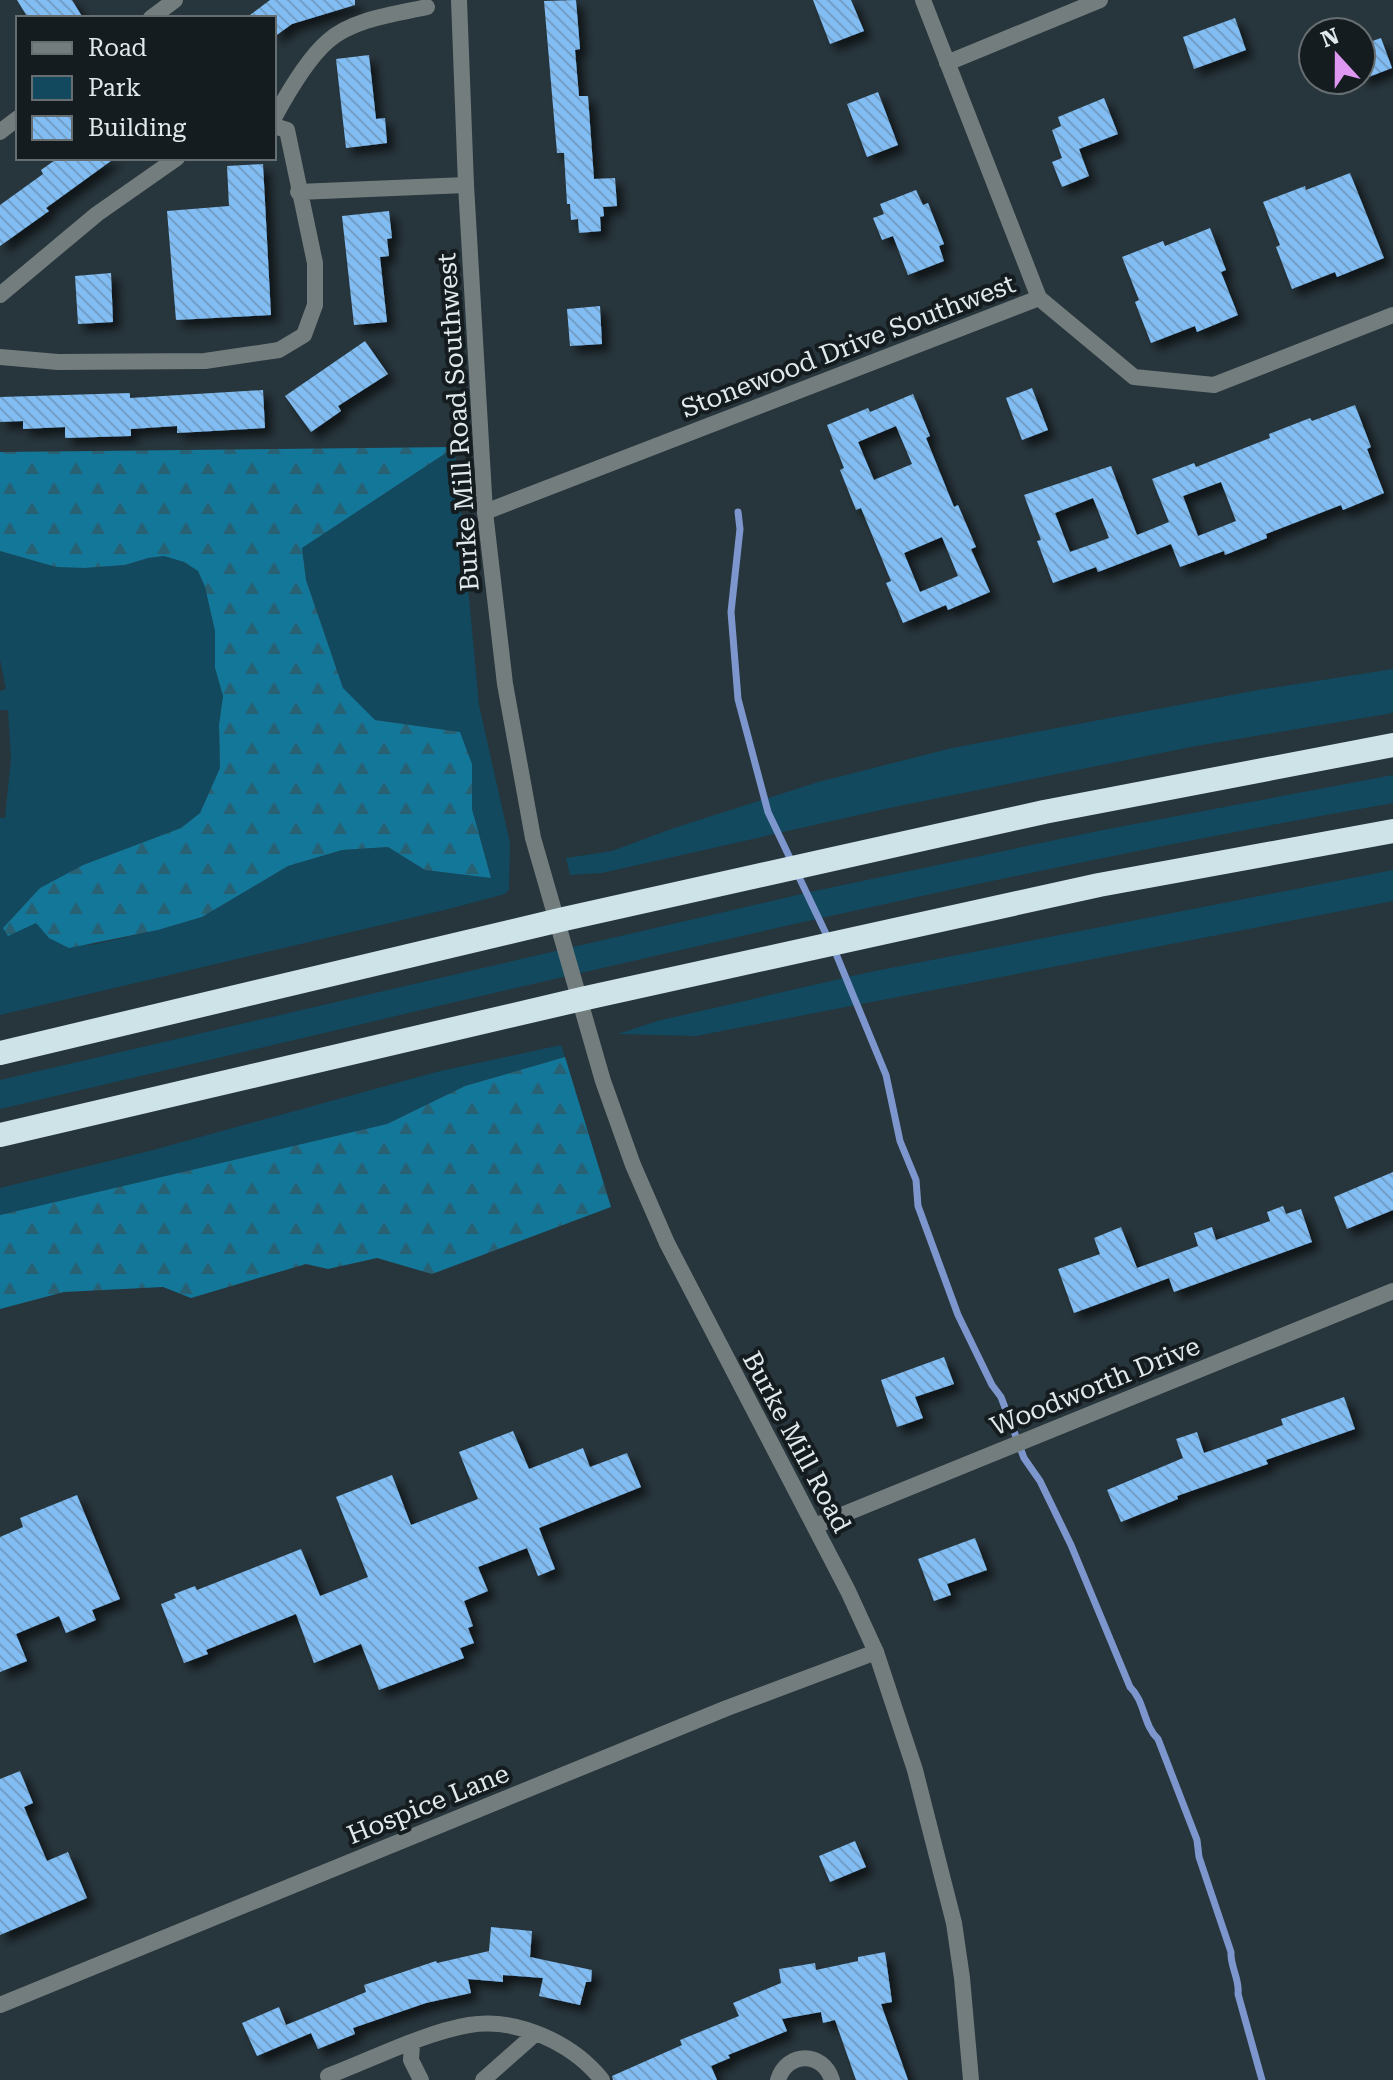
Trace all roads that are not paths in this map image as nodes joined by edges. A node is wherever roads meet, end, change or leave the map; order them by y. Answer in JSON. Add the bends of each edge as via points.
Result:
{"nodes":[{"id":1,"x":175,"y":0,"type":"edge"},
{"id":2,"x":459,"y":0,"type":"edge"},
{"id":3,"x":923,"y":0,"type":"edge"},
{"id":4,"x":1100,"y":0,"type":"edge"},
{"id":5,"x":427,"y":7,"type":"dead end"},
{"id":6,"x":154,"y":16,"type":"edge"},
{"id":7,"x":947,"y":63,"type":"junction"},
{"id":8,"x":276,"y":114,"type":"edge"},
{"id":9,"x":16,"y":120,"type":"edge"},
{"id":10,"x":276,"y":127,"type":"edge"},
{"id":11,"x":0,"y":132,"type":"edge"},
{"id":12,"x":174,"y":160,"type":"edge"},
{"id":13,"x":466,"y":185,"type":"junction"},
{"id":14,"x":298,"y":192,"type":"junction"},
{"id":15,"x":0,"y":295,"type":"edge"},
{"id":16,"x":1039,"y":298,"type":"junction"},
{"id":17,"x":1393,"y":315,"type":"edge"},
{"id":18,"x":0,"y":357,"type":"edge"},
{"id":19,"x":485,"y":512,"type":"junction"},
{"id":20,"x":1393,"y":745,"type":"edge"},
{"id":21,"x":1393,"y":831,"type":"edge"},
{"id":22,"x":533,"y":838,"type":"joint"},
{"id":23,"x":0,"y":1053,"type":"edge"},
{"id":24,"x":0,"y":1135,"type":"edge"},
{"id":25,"x":1393,"y":1291,"type":"edge"},
{"id":26,"x":815,"y":1526,"type":"junction"},
{"id":27,"x":876,"y":1652,"type":"junction"},
{"id":28,"x":0,"y":2005,"type":"edge"},
{"id":29,"x":535,"y":2034,"type":"junction"},
{"id":30,"x":412,"y":2044,"type":"junction"},
{"id":31,"x":328,"y":2076,"type":"dead end"},
{"id":32,"x":774,"y":2078,"type":"edge"},
{"id":33,"x":421,"y":2080,"type":"edge"},
{"id":34,"x":483,"y":2080,"type":"edge"},
{"id":35,"x":602,"y":2080,"type":"edge"},
{"id":36,"x":832,"y":2080,"type":"edge"},
{"id":37,"x":971,"y":2080,"type":"edge"}],
"edges":[{"from":1,"to":6,"type":"street"},
{"from":2,"to":13,"type":"street","name":"Burke Mill Road Southwest"},
{"from":3,"to":7,"type":"street"},
{"from":4,"to":7,"type":"street"},
{"from":5,"to":8,"type":"street","via":[[361,24],[328,41]]},
{"from":7,"to":16,"type":"street"},
{"from":9,"to":11,"type":"street"},
{"from":10,"to":14,"type":"street","via":[[287,130]]},
{"from":12,"to":15,"type":"street","via":[[97,214]]},
{"from":13,"to":14,"type":"street"},
{"from":13,"to":19,"type":"street","name":"Burke Mill Road Southwest"},
{"from":14,"to":18,"type":"street","via":[[315,263],[315,305],[304,335],[279,350],[205,361]]},
{"from":16,"to":17,"type":"street","name":"Stonewood Drive Southwest","via":[[1134,377],[1214,385]]},
{"from":16,"to":19,"type":"street","name":"Stonewood Drive Southwest"},
{"from":19,"to":22,"type":"street","name":"Burke Mill Road Southwest","via":[[505,684]]},
{"from":20,"to":23,"type":"highway","via":[[985,825]]},
{"from":21,"to":24,"type":"highway","via":[[1084,889]]},
{"from":22,"to":26,"type":"street","name":"Burke Mill Road","via":[[603,1081],[633,1165],[667,1243]]},
{"from":25,"to":26,"type":"street","name":"Woodworth Drive"},
{"from":26,"to":27,"type":"street","name":"Burke Mill Road"},
{"from":27,"to":28,"type":"street","name":"Hospice Lane"},
{"from":27,"to":37,"type":"street","name":"Burke Mill Road","via":[[915,1770],[951,1908]]},
{"from":29,"to":30,"type":"street","via":[[502,2025],[471,2025]]},
{"from":29,"to":34,"type":"street"},
{"from":29,"to":35,"type":"street","via":[[573,2052]]},
{"from":30,"to":31,"type":"street"},
{"from":30,"to":33,"type":"street","via":[[411,2060]]},
{"from":32,"to":36,"type":"street","via":[[789,2062],[807,2057],[824,2065]]}]}
